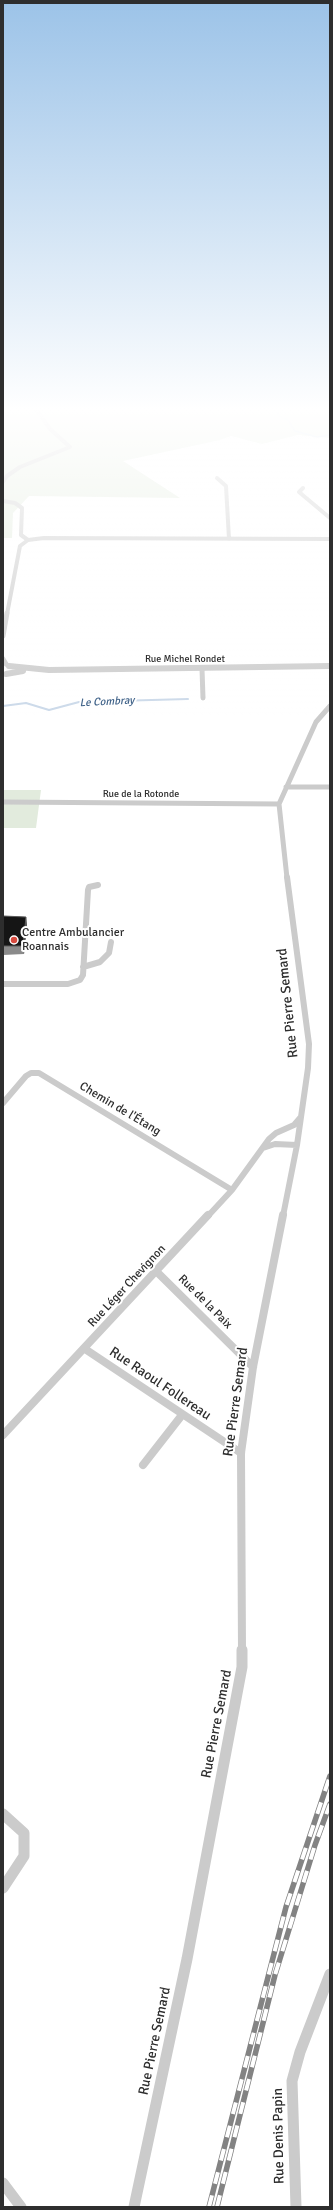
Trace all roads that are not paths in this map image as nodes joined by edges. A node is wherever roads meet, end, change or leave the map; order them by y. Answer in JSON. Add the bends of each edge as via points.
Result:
{"nodes":[{"id":1,"x":22,"y":512,"type":"edge"},
{"id":2,"x":228,"y":512,"type":"edge"},
{"id":3,"x":229,"y":538,"type":"junction"},
{"id":4,"x":330,"y":539,"type":"edge"},
{"id":5,"x":28,"y":540,"type":"junction"},
{"id":6,"x":3,"y":636,"type":"edge"},
{"id":7,"x":5,"y":663,"type":"edge"},
{"id":8,"x":330,"y":666,"type":"edge"},
{"id":9,"x":202,"y":669,"type":"junction"},
{"id":10,"x":49,"y":670,"type":"junction"},
{"id":11,"x":4,"y":675,"type":"edge"},
{"id":12,"x":203,"y":698,"type":"dead end"},
{"id":13,"x":330,"y":706,"type":"edge"},
{"id":14,"x":286,"y":787,"type":"junction"},
{"id":15,"x":330,"y":787,"type":"edge"},
{"id":16,"x":3,"y":802,"type":"edge"},
{"id":17,"x":279,"y":804,"type":"junction"},
{"id":18,"x":98,"y":885,"type":"dead end"},
{"id":19,"x":111,"y":942,"type":"dead end"},
{"id":20,"x":83,"y":967,"type":"junction"},
{"id":21,"x":4,"y":984,"type":"edge"},
{"id":22,"x":3,"y":1104,"type":"edge"},
{"id":23,"x":300,"y":1118,"type":"junction"},
{"id":24,"x":284,"y":1130,"type":"junction"},
{"id":25,"x":297,"y":1145,"type":"junction"},
{"id":26,"x":263,"y":1148,"type":"junction"},
{"id":27,"x":232,"y":1190,"type":"junction"},
{"id":28,"x":157,"y":1272,"type":"junction"},
{"id":29,"x":85,"y":1349,"type":"junction"},
{"id":30,"x":253,"y":1367,"type":"junction"},
{"id":31,"x":182,"y":1415,"type":"junction"},
{"id":32,"x":3,"y":1435,"type":"edge"},
{"id":33,"x":240,"y":1453,"type":"junction"},
{"id":34,"x":143,"y":1464,"type":"dead end"},
{"id":35,"x":3,"y":1814,"type":"edge"},
{"id":36,"x":3,"y":1888,"type":"edge"},
{"id":37,"x":330,"y":1974,"type":"edge"},
{"id":38,"x":3,"y":2183,"type":"edge"},
{"id":39,"x":21,"y":2207,"type":"edge"},
{"id":40,"x":134,"y":2207,"type":"edge"},
{"id":41,"x":296,"y":2207,"type":"edge"}],
"edges":[{"from":1,"to":5,"type":"street","via":[[21,535]]},
{"from":2,"to":3,"type":"street"},
{"from":3,"to":4,"type":"street"},
{"from":3,"to":5,"type":"street"},
{"from":5,"to":6,"type":"street","via":[[20,546]]},
{"from":7,"to":10,"type":"street","name":"Rue Michel Rondet"},
{"from":7,"to":11,"type":"street","via":[[10,670]]},
{"from":8,"to":9,"type":"street","name":"Rue Michel Rondet"},
{"from":9,"to":10,"type":"street","name":"Rue Michel Rondet"},
{"from":9,"to":12,"type":"street"},
{"from":10,"to":11,"type":"street","name":"Rue Michel Rondet","via":[[20,671]]},
{"from":13,"to":14,"type":"street","name":"Rue Pierre Semard","via":[[316,722]]},
{"from":14,"to":15,"type":"street"},
{"from":14,"to":17,"type":"street","name":"Rue Pierre Semard"},
{"from":16,"to":17,"type":"street","name":"Rue de la Rotonde"},
{"from":17,"to":23,"type":"street","name":"Rue Pierre Semard","via":[[309,1044]]},
{"from":18,"to":20,"type":"street","via":[[89,887],[88,890]]},
{"from":19,"to":20,"type":"street","via":[[109,952],[100,962]]},
{"from":20,"to":21,"type":"street","via":[[80,980],[68,984]]},
{"from":22,"to":27,"type":"street","name":"Chemin de l'Étang","via":[[26,1076],[39,1073]]},
{"from":23,"to":24,"type":"street","name":"Rue Léger Chevignon"},
{"from":23,"to":25,"type":"street","name":"Rue Pierre Semard"},
{"from":24,"to":25,"type":"street","via":[[293,1137]]},
{"from":24,"to":26,"type":"street","name":"Rue Léger Chevignon","via":[[276,1133]]},
{"from":25,"to":26,"type":"street","via":[[282,1144]]},
{"from":25,"to":30,"type":"street","name":"Rue Pierre Semard"},
{"from":26,"to":27,"type":"street","name":"Rue Léger Chevignon"},
{"from":27,"to":28,"type":"street","name":"Rue Léger Chevignon"},
{"from":28,"to":29,"type":"street","name":"Rue Léger Chevignon"},
{"from":28,"to":30,"type":"street","name":"Rue de la Paix"},
{"from":29,"to":31,"type":"street","name":"Rue Raoul Follereau"},
{"from":29,"to":32,"type":"street","name":"Rue Léger Chevignon"},
{"from":30,"to":33,"type":"street","name":"Rue Pierre Semard"},
{"from":31,"to":33,"type":"street","name":"Rue Raoul Follereau"},
{"from":31,"to":34,"type":"street"},
{"from":33,"to":40,"type":"street","name":"Rue Pierre Semard","via":[[242,1667],[187,1959]]},
{"from":35,"to":36,"type":"street","via":[[24,1833],[24,1856]]},
{"from":37,"to":41,"type":"street","name":"Rue Denis Papin","via":[[300,2052],[292,2081]]},
{"from":38,"to":39,"type":"street"}]}
